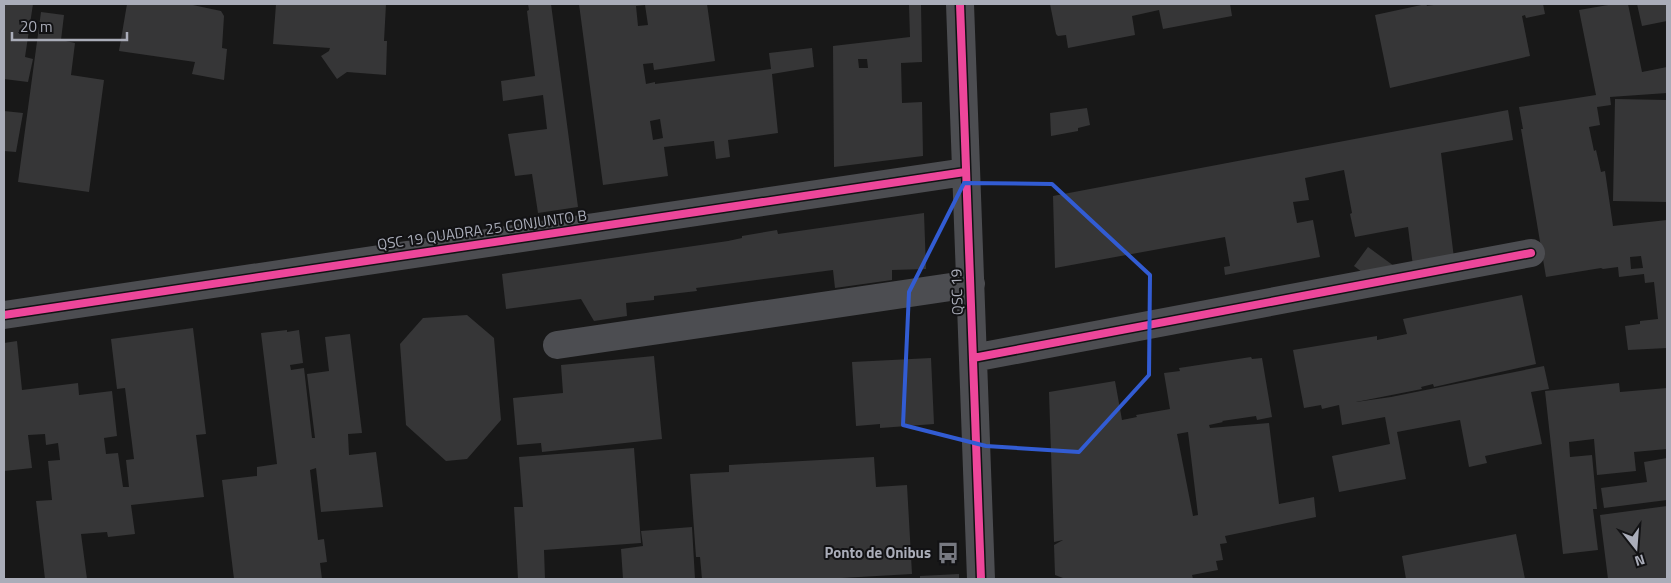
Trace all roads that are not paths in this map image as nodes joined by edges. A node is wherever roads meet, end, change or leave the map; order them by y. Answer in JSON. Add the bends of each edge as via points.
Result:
{"nodes":[{"id":1,"x":960,"y":4,"type":"edge"},
{"id":2,"x":965,"y":172,"type":"junction"},
{"id":3,"x":1531,"y":253,"type":"dead end"},
{"id":4,"x":971,"y":284,"type":"junction"},
{"id":5,"x":4,"y":316,"type":"edge"},
{"id":6,"x":556,"y":345,"type":"dead end"},
{"id":7,"x":973,"y":358,"type":"junction"},
{"id":8,"x":981,"y":579,"type":"edge"}],
"edges":[{"from":1,"to":2,"type":"street","name":"QSC 19"},
{"from":2,"to":4,"type":"street","name":"QSC 19"},
{"from":2,"to":5,"type":"street","name":"QSC 19 QUADRA 25 CONJUNTO B"},
{"from":3,"to":7,"type":"street"},
{"from":4,"to":6,"type":"street"},
{"from":4,"to":7,"type":"street","name":"QSC 19"},
{"from":7,"to":8,"type":"street","name":"QSC 19"}]}
